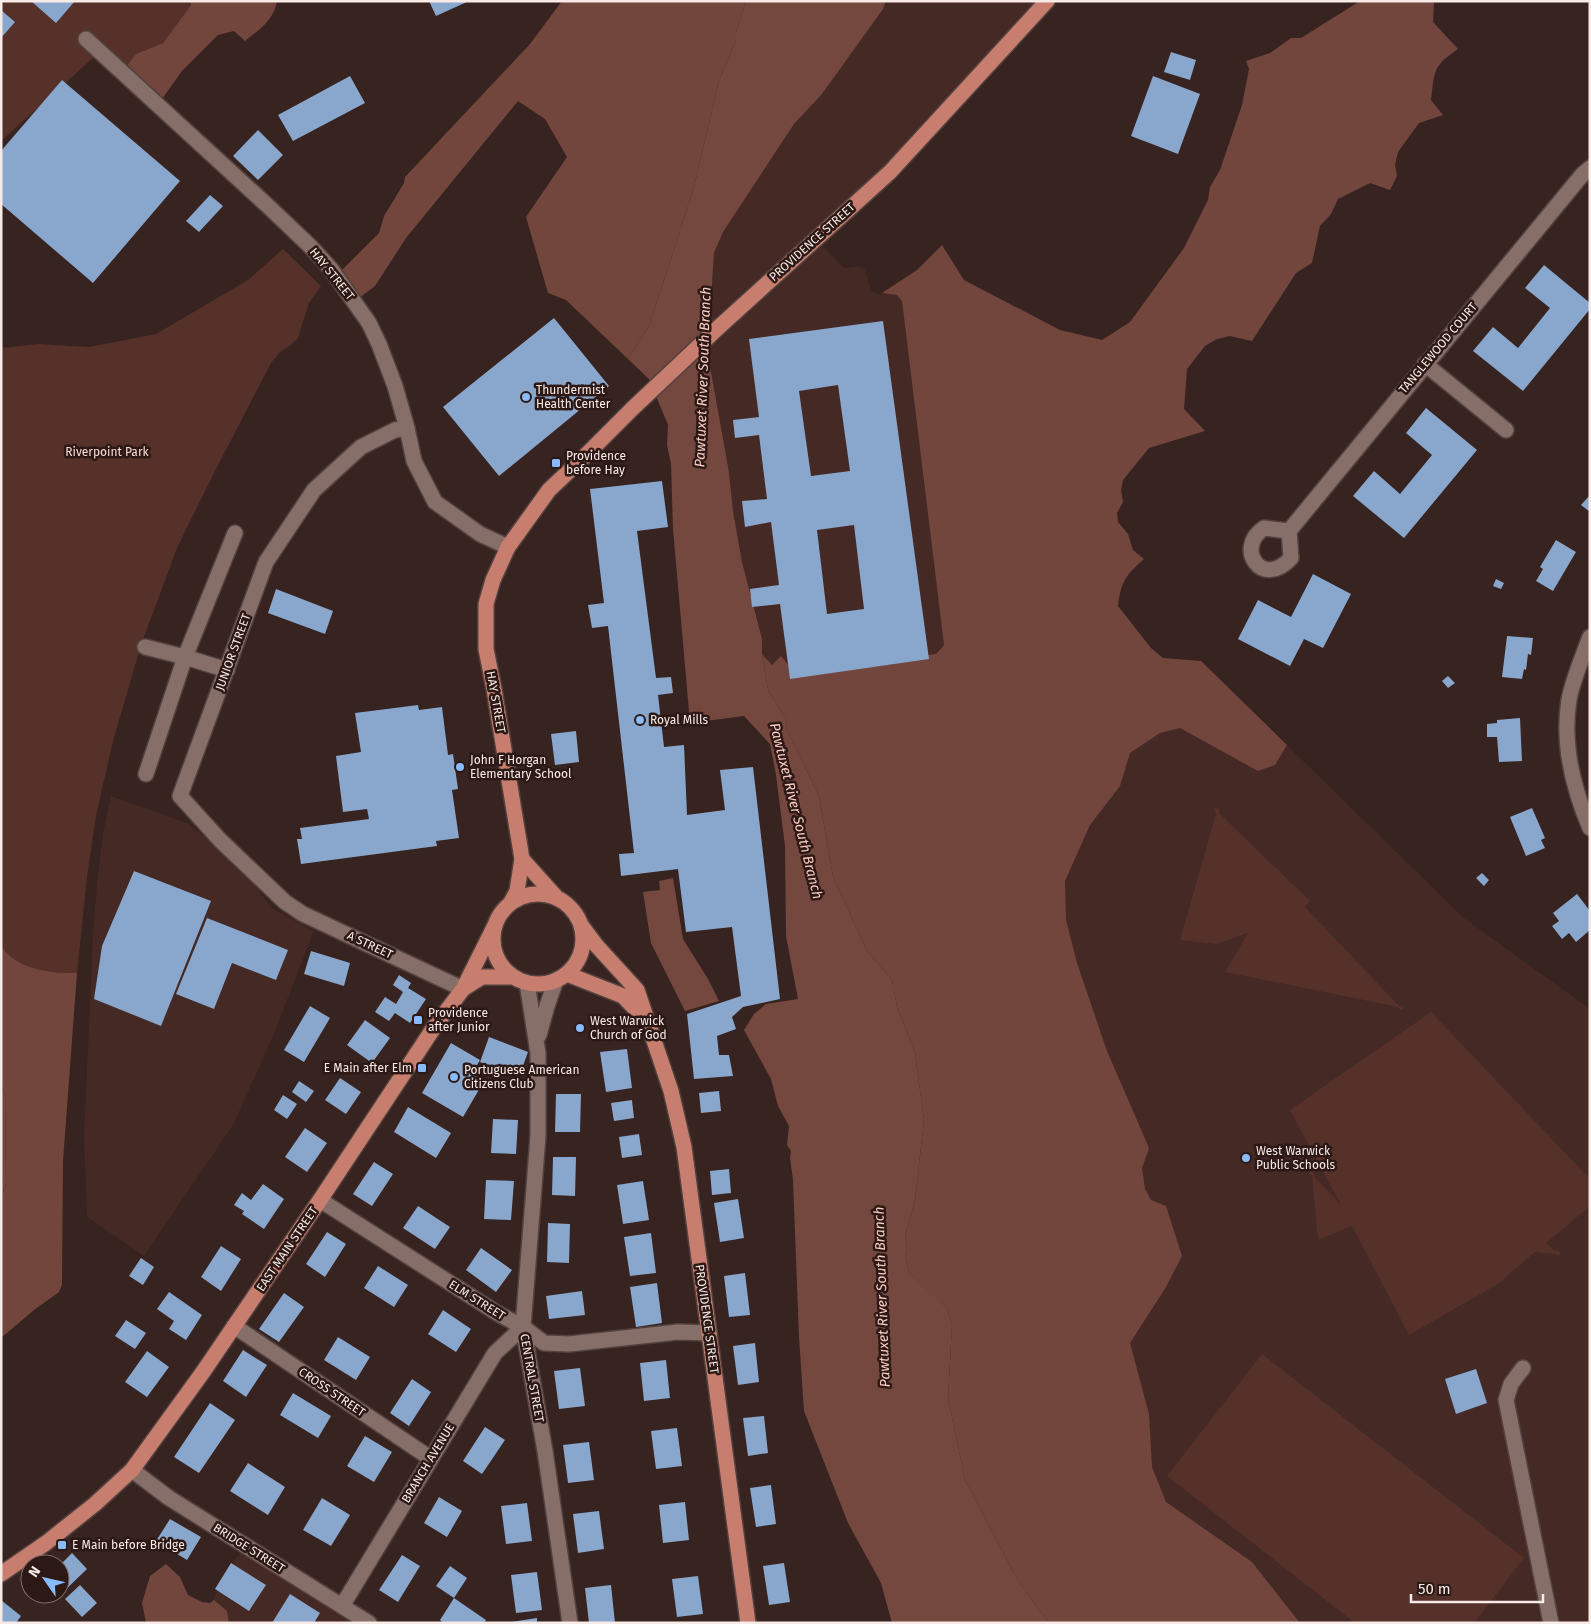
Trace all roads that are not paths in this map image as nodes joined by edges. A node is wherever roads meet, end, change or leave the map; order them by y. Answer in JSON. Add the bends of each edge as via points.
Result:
{"nodes":[{"id":1,"x":1048,"y":1,"type":"edge"},
{"id":2,"x":86,"y":39,"type":"dead end"},
{"id":3,"x":1590,"y":168,"type":"edge"},
{"id":4,"x":1425,"y":364,"type":"junction"},
{"id":5,"x":407,"y":428,"type":"junction"},
{"id":6,"x":1506,"y":430,"type":"dead end"},
{"id":7,"x":1289,"y":531,"type":"dead end"},
{"id":8,"x":235,"y":533,"type":"dead end"},
{"id":9,"x":508,"y":547,"type":"junction"},
{"id":10,"x":1590,"y":638,"type":"edge"},
{"id":11,"x":145,"y":647,"type":"dead end"},
{"id":12,"x":185,"y":656,"type":"junction"},
{"id":13,"x":227,"y":670,"type":"junction"},
{"id":14,"x":146,"y":774,"type":"dead end"},
{"id":15,"x":1590,"y":828,"type":"edge"},
{"id":16,"x":522,"y":859,"type":"junction"},
{"id":17,"x":281,"y":897,"type":"joint"},
{"id":18,"x":557,"y":898,"type":"junction"},
{"id":19,"x":510,"y":904,"type":"junction"},
{"id":20,"x":496,"y":923,"type":"junction"},
{"id":21,"x":581,"y":925,"type":"junction"},
{"id":22,"x":562,"y":977,"type":"junction"},
{"id":23,"x":521,"y":980,"type":"junction"},
{"id":24,"x":463,"y":989,"type":"junction"},
{"id":25,"x":646,"y":1020,"type":"junction"},
{"id":26,"x":538,"y":1042,"type":"junction"},
{"id":27,"x":320,"y":1200,"type":"junction"},
{"id":28,"x":234,"y":1326,"type":"junction"},
{"id":29,"x":523,"y":1327,"type":"junction"},
{"id":30,"x":710,"y":1333,"type":"junction"},
{"id":31,"x":1523,"y":1368,"type":"dead end"},
{"id":32,"x":430,"y":1458,"type":"junction"},
{"id":33,"x":132,"y":1470,"type":"junction"},
{"id":34,"x":1,"y":1574,"type":"edge"},
{"id":35,"x":342,"y":1606,"type":"junction"},
{"id":36,"x":369,"y":1623,"type":"edge"},
{"id":37,"x":570,"y":1623,"type":"edge"},
{"id":38,"x":748,"y":1623,"type":"edge"},
{"id":39,"x":1551,"y":1623,"type":"edge"}],
"edges":[{"from":1,"to":9,"type":"main road","name":"PROVIDENCE STREET","via":[[890,172],[720,326],[549,490]]},
{"from":2,"to":5,"type":"street","name":"HAY STREET","via":[[331,269],[379,344]]},
{"from":3,"to":4,"type":"street","name":"TANGLEWOOD COURT"},
{"from":4,"to":6,"type":"street"},
{"from":4,"to":7,"type":"street","name":"TANGLEWOOD COURT"},
{"from":5,"to":9,"type":"street","name":"HAY STREET","via":[[414,461],[435,502],[480,534]]},
{"from":5,"to":13,"type":"street","name":"JUNIOR STREET","via":[[395,430],[361,447],[314,490],[266,562]]},
{"from":8,"to":12,"type":"street"},
{"from":9,"to":16,"type":"main road","name":"HAY STREET","via":[[486,604],[486,649]]},
{"from":10,"to":15,"type":"street","via":[[1569,699],[1568,725],[1568,751],[1580,804]]},
{"from":11,"to":12,"type":"street"},
{"from":12,"to":13,"type":"street"},
{"from":12,"to":14,"type":"street"},
{"from":13,"to":17,"type":"street","name":"JUNIOR STREET","via":[[180,796],[220,840]]},
{"from":16,"to":18,"type":"main road"},
{"from":16,"to":19,"type":"main road","name":"HAY STREET","via":[[517,891]]},
{"from":17,"to":24,"type":"street","name":"A STREET","via":[[303,914]]},
{"from":18,"to":19,"type":"main road","via":[[533,894]]},
{"from":18,"to":21,"type":"main road","via":[[568,904]]},
{"from":19,"to":20,"type":"main road"},
{"from":20,"to":23,"type":"main road","via":[[493,938],[496,953],[503,967]]},
{"from":20,"to":24,"type":"main road","name":"EAST MAIN STREET"},
{"from":21,"to":22,"type":"main road","via":[[582,951],[576,964]]},
{"from":21,"to":25,"type":"main road","name":"PROVIDENCE STREET","via":[[637,990]]},
{"from":22,"to":23,"type":"main road","via":[[542,984]]},
{"from":22,"to":25,"type":"main road","name":"PROVIDENCE STREET","via":[[623,996]]},
{"from":22,"to":26,"type":"street","via":[[547,1006]]},
{"from":23,"to":24,"type":"main road","name":"EAST MAIN STREET","via":[[482,977]]},
{"from":23,"to":26,"type":"street"},
{"from":24,"to":27,"type":"main road","name":"EAST MAIN STREET"},
{"from":25,"to":30,"type":"main road","name":"PROVIDENCE STREET","via":[[670,1090],[684,1146]]},
{"from":26,"to":29,"type":"street","name":"CENTRAL STREET","via":[[538,1136]]},
{"from":27,"to":28,"type":"main road","name":"EAST MAIN STREET"},
{"from":27,"to":29,"type":"street","name":"ELM STREET"},
{"from":28,"to":32,"type":"street","name":"CROSS STREET"},
{"from":28,"to":33,"type":"main road","name":"EAST MAIN STREET"},
{"from":29,"to":30,"type":"street","name":"ELM STREET","via":[[544,1343],[569,1344],[678,1332]]},
{"from":29,"to":32,"type":"street","name":"BRANCH AVENUE","via":[[495,1353]]},
{"from":29,"to":37,"type":"street","name":"CENTRAL STREET"},
{"from":30,"to":38,"type":"main road","name":"PROVIDENCE STREET"},
{"from":31,"to":39,"type":"street","via":[[1511,1384],[1506,1400]]},
{"from":32,"to":35,"type":"street","name":"BRANCH AVENUE"},
{"from":33,"to":34,"type":"main road","name":"EAST MAIN STREET","via":[[46,1543]]},
{"from":33,"to":35,"type":"street","name":"BRIDGE STREET","via":[[169,1498]]},
{"from":35,"to":36,"type":"street","name":"BRIDGE STREET"}]}
